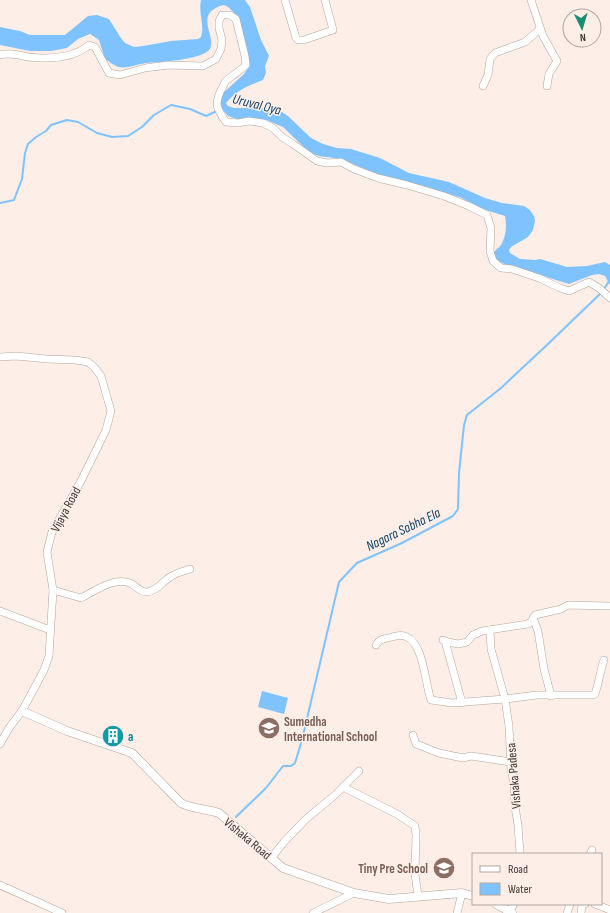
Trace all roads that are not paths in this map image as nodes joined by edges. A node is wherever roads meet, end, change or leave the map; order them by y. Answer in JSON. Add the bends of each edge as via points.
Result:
{"nodes":[{"id":1,"x":286,"y":0,"type":"edge"},
{"id":2,"x":325,"y":0,"type":"edge"},
{"id":3,"x":531,"y":0,"type":"edge"},
{"id":4,"x":540,"y":29,"type":"junction"},
{"id":5,"x":0,"y":55,"type":"edge"},
{"id":6,"x":483,"y":86,"type":"dead end"},
{"id":7,"x":547,"y":86,"type":"dead end"},
{"id":8,"x":608,"y":296,"type":"edge"},
{"id":9,"x":0,"y":357,"type":"edge"},
{"id":10,"x":190,"y":569,"type":"dead end"},
{"id":11,"x":53,"y":590,"type":"junction"},
{"id":12,"x":610,"y":606,"type":"edge"},
{"id":13,"x":0,"y":611,"type":"edge"},
{"id":14,"x":533,"y":618,"type":"junction"},
{"id":15,"x":50,"y":630,"type":"junction"},
{"id":16,"x":490,"y":630,"type":"junction"},
{"id":17,"x":376,"y":645,"type":"dead end"},
{"id":18,"x":604,"y":660,"type":"dead end"},
{"id":19,"x":552,"y":696,"type":"junction"},
{"id":20,"x":505,"y":699,"type":"junction"},
{"id":21,"x":462,"y":702,"type":"junction"},
{"id":22,"x":22,"y":711,"type":"junction"},
{"id":23,"x":413,"y":735,"type":"dead end"},
{"id":24,"x":0,"y":744,"type":"edge"},
{"id":25,"x":511,"y":762,"type":"junction"},
{"id":26,"x":359,"y":771,"type":"dead end"},
{"id":27,"x":343,"y":787,"type":"junction"},
{"id":28,"x":520,"y":853,"type":"edge"},
{"id":29,"x":272,"y":857,"type":"junction"},
{"id":30,"x":0,"y":885,"type":"edge"},
{"id":31,"x":354,"y":893,"type":"junction"},
{"id":32,"x":462,"y":893,"type":"junction"},
{"id":33,"x":418,"y":896,"type":"junction"},
{"id":34,"x":472,"y":896,"type":"edge"},
{"id":35,"x":498,"y":905,"type":"edge"},
{"id":36,"x":598,"y":905,"type":"edge"},
{"id":37,"x":610,"y":910,"type":"edge"},
{"id":38,"x":510,"y":912,"type":"edge"},
{"id":39,"x":62,"y":913,"type":"edge"},
{"id":40,"x":313,"y":913,"type":"edge"},
{"id":41,"x":457,"y":913,"type":"edge"}],
"edges":[{"from":1,"to":2,"type":"street","via":[[296,38],[304,40],[333,30]]},
{"from":3,"to":4,"type":"street"},
{"from":4,"to":6,"type":"street","via":[[526,42],[494,53]]},
{"from":4,"to":7,"type":"street","via":[[557,61],[549,74]]},
{"from":5,"to":8,"type":"street","via":[[6,53],[30,57],[56,57],[72,55],[89,45],[95,47],[109,73],[120,75],[168,65],[203,66],[216,59],[222,40],[219,20],[222,15],[230,15],[236,19],[246,65],[225,82],[218,96],[216,105],[226,122],[263,123],[317,161],[341,162],[378,178],[444,196],[469,206],[487,215],[491,228],[492,261],[501,268],[539,278],[569,291],[589,282]]},
{"from":9,"to":11,"type":"street","name":"Vijaya Road","via":[[88,362],[101,376],[111,411],[106,430],[52,532],[47,552]]},
{"from":10,"to":11,"type":"street","via":[[169,577],[158,587],[147,592],[120,581],[80,598]]},
{"from":11,"to":15,"type":"street","name":"Vijaya Road"},
{"from":12,"to":14,"type":"street","via":[[568,605],[535,615]]},
{"from":13,"to":15,"type":"street"},
{"from":14,"to":16,"type":"street","via":[[528,624]]},
{"from":14,"to":19,"type":"street"},
{"from":15,"to":22,"type":"street","name":"Vijaya Road","via":[[49,656]]},
{"from":16,"to":20,"type":"street","name":"Vishaka Padesa","via":[[491,650]]},
{"from":16,"to":21,"type":"street","via":[[476,633],[467,642],[458,644],[444,640]]},
{"from":17,"to":21,"type":"street","via":[[381,639],[406,636],[413,641],[418,650],[431,700]]},
{"from":18,"to":19,"type":"street","via":[[595,694]]},
{"from":19,"to":20,"type":"street"},
{"from":20,"to":21,"type":"street"},
{"from":20,"to":25,"type":"street","name":"Vishaka Padesa"},
{"from":22,"to":24,"type":"street","name":"Vijaya Road"},
{"from":22,"to":29,"type":"street","name":"Vishaka Road","via":[[67,731],[132,754],[181,803],[188,807],[219,813]]},
{"from":23,"to":25,"type":"street","via":[[416,744],[439,753]]},
{"from":25,"to":28,"type":"street","name":"Vishaka Padesa"},
{"from":26,"to":27,"type":"street"},
{"from":27,"to":29,"type":"street","via":[[306,819]]},
{"from":27,"to":33,"type":"street","via":[[415,826],[415,874]]},
{"from":29,"to":31,"type":"street","name":"Vishaka Road","via":[[283,868]]},
{"from":30,"to":39,"type":"street"},
{"from":31,"to":33,"type":"street","name":"Vishaka Road","via":[[388,899]]},
{"from":31,"to":40,"type":"street"},
{"from":32,"to":33,"type":"street","name":"Vishaka Road"},
{"from":32,"to":34,"type":"street","name":"Vishaka Road"},
{"from":32,"to":41,"type":"street"},
{"from":35,"to":38,"type":"street"},
{"from":36,"to":37,"type":"street"}]}
